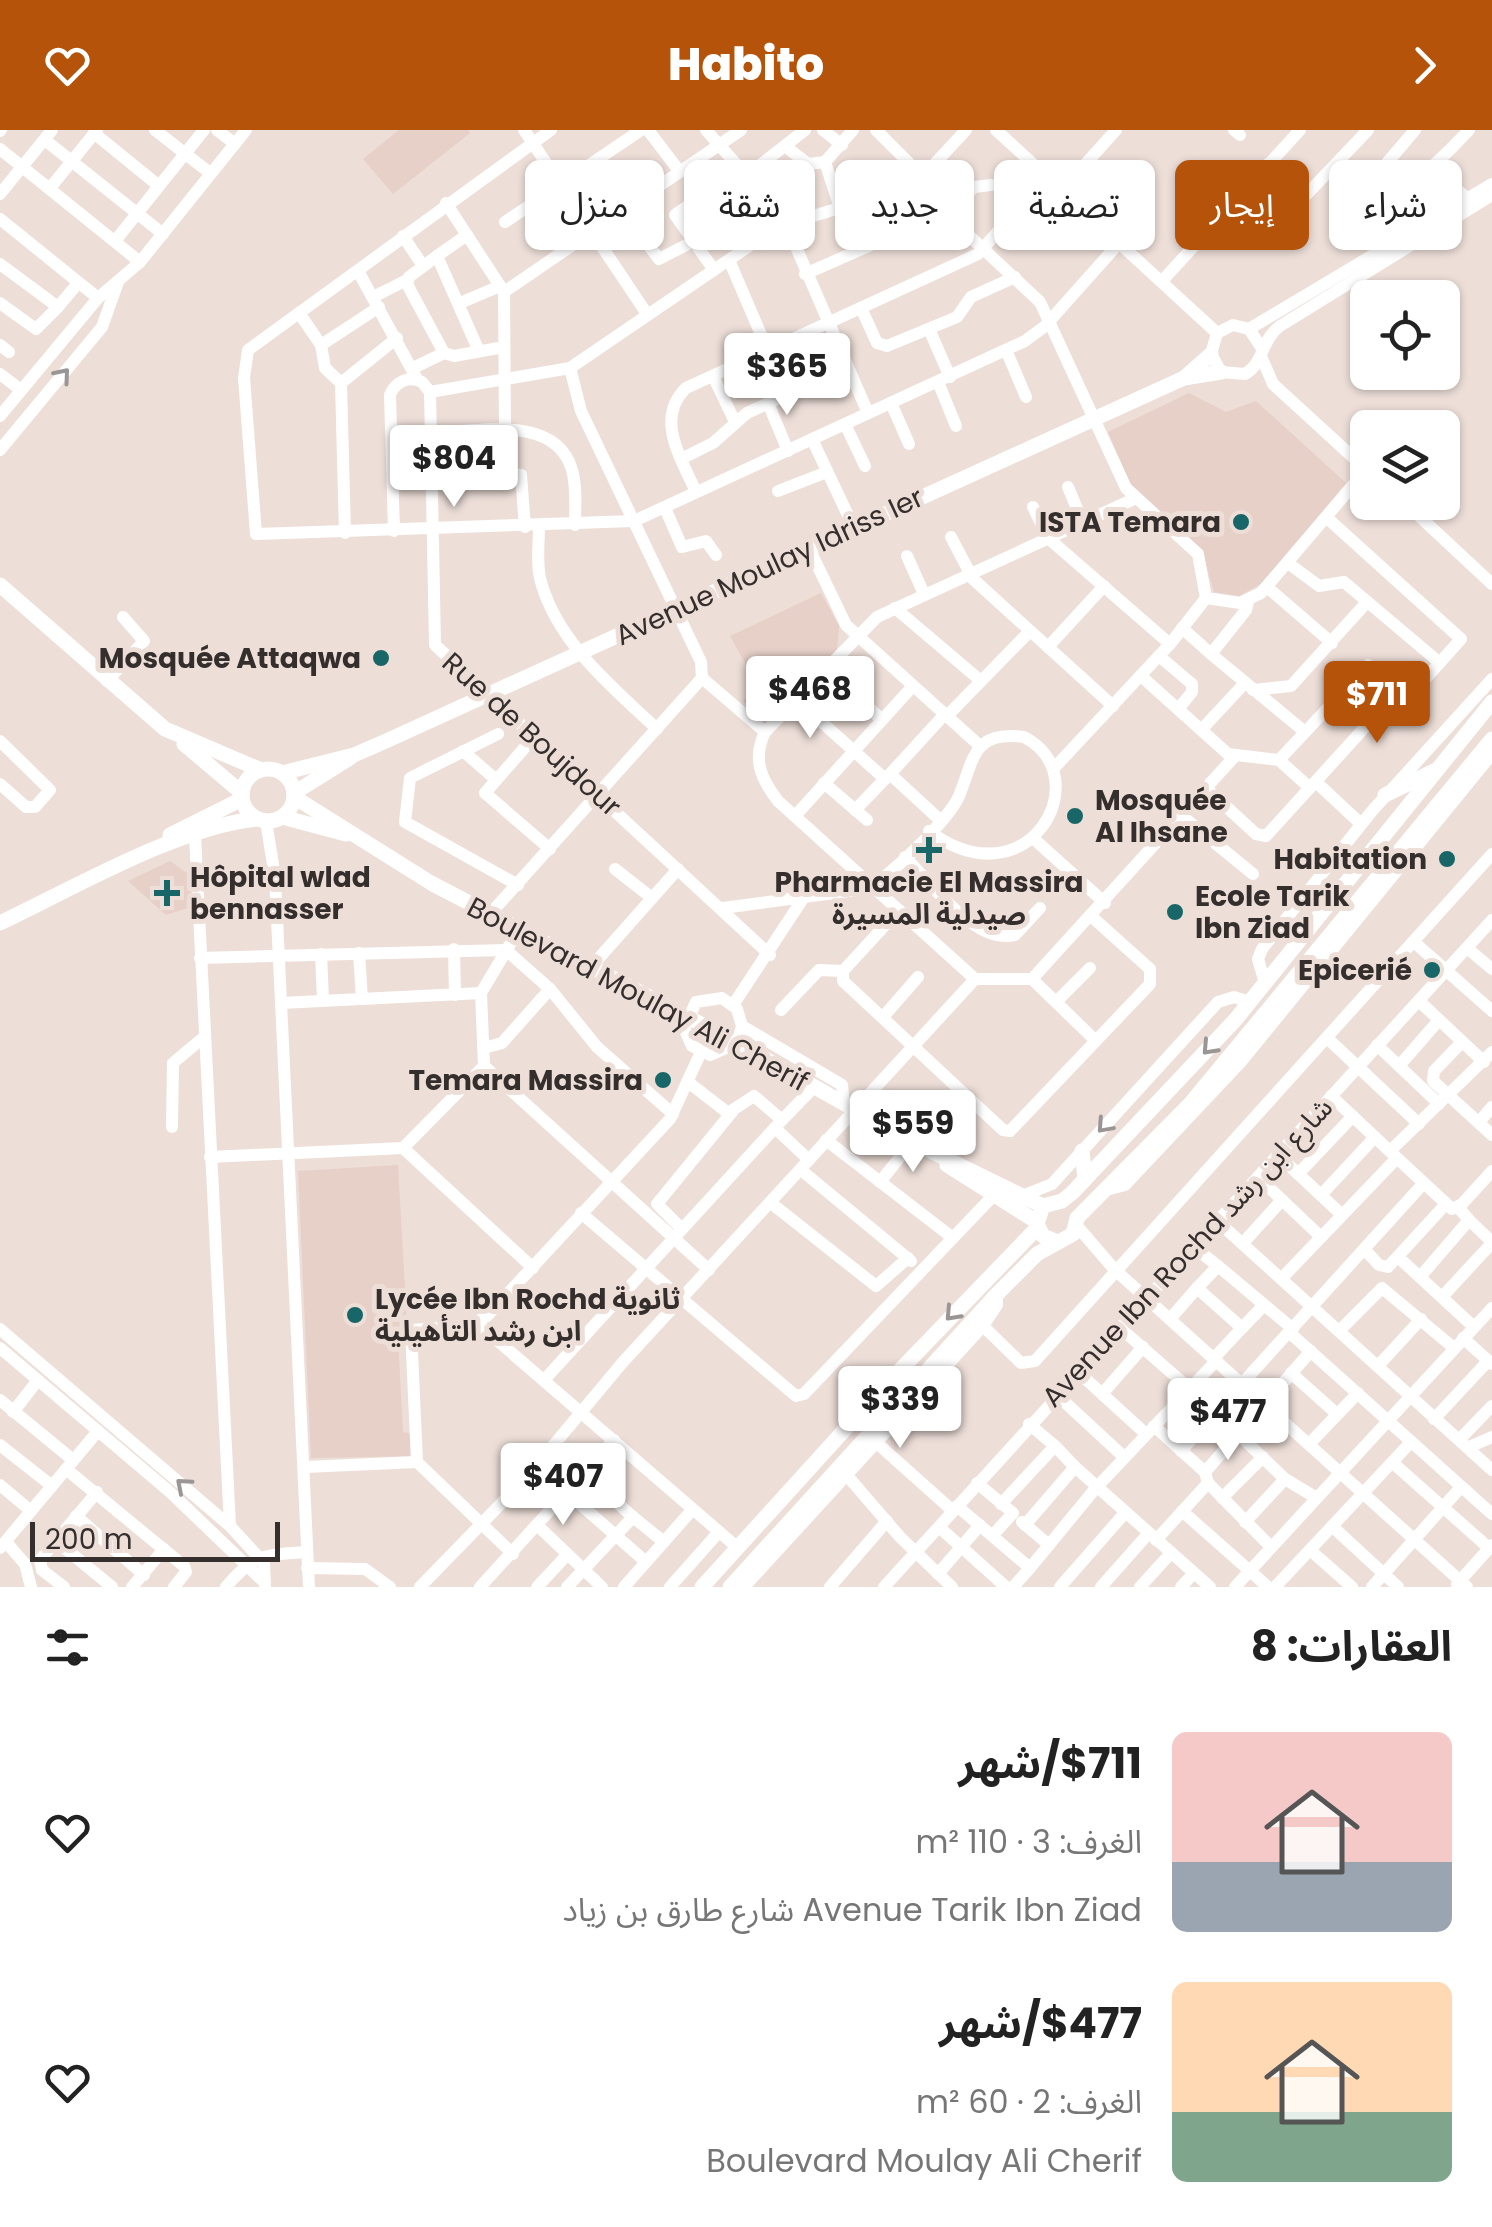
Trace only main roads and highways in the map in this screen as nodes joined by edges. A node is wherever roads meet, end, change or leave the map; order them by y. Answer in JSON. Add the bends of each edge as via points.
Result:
{"nodes":[{"id":1,"x":1210,"y":354,"type":"road end"},
{"id":2,"x":1222,"y":372,"type":"road end"},
{"id":3,"x":1184,"y":378,"type":"junction"},
{"id":4,"x":0,"y":586,"type":"edge"},
{"id":5,"x":1492,"y":702,"type":"edge"},
{"id":6,"x":178,"y":737,"type":"junction"},
{"id":7,"x":1492,"y":740,"type":"edge"},
{"id":8,"x":354,"y":755,"type":"junction"},
{"id":9,"x":1438,"y":769,"type":"junction"},
{"id":10,"x":261,"y":770,"type":"junction"},
{"id":11,"x":336,"y":770,"type":"junction"},
{"id":12,"x":282,"y":773,"type":"junction"},
{"id":13,"x":1386,"y":794,"type":"road end"},
{"id":14,"x":294,"y":795,"type":"junction"},
{"id":15,"x":242,"y":796,"type":"junction"},
{"id":16,"x":328,"y":818,"type":"junction"},
{"id":17,"x":269,"y":819,"type":"junction"},
{"id":18,"x":349,"y":835,"type":"junction"},
{"id":19,"x":0,"y":912,"type":"edge"},
{"id":20,"x":0,"y":923,"type":"edge"},
{"id":21,"x":928,"y":1150,"type":"junction"},
{"id":22,"x":1082,"y":1151,"type":"road end"},
{"id":23,"x":1086,"y":1178,"type":"junction"},
{"id":24,"x":1062,"y":1202,"type":"junction"},
{"id":25,"x":1044,"y":1206,"type":"junction"},
{"id":26,"x":1018,"y":1213,"type":"junction"},
{"id":27,"x":1038,"y":1225,"type":"junction"},
{"id":28,"x":1069,"y":1233,"type":"junction"},
{"id":29,"x":1020,"y":1244,"type":"junction"},
{"id":30,"x":702,"y":1587,"type":"edge"},
{"id":31,"x":730,"y":1587,"type":"edge"}],
"edges":[{"from":1,"to":3,"type":"main road"},
{"from":2,"to":3,"type":"main road"},
{"from":3,"to":8,"type":"main road","name":"Avenue Moulay Idriss Ier"},
{"from":4,"to":6,"type":"main road"},
{"from":5,"to":9,"type":"main road"},
{"from":6,"to":10,"type":"main road"},
{"from":6,"to":15,"type":"main road"},
{"from":7,"to":28,"type":"main road","via":[[1194,1107]]},
{"from":8,"to":11,"type":"main road"},
{"from":8,"to":12,"type":"main road"},
{"from":9,"to":13,"type":"main road"},
{"from":9,"to":23,"type":"main road","one_way":true,"via":[[1249,1002]]},
{"from":10,"to":12,"type":"main road"},
{"from":10,"to":15,"type":"main road","via":[[246,780]]},
{"from":11,"to":14,"type":"main road"},
{"from":11,"to":16,"type":"main road","via":[[324,792]]},
{"from":12,"to":14,"type":"main road"},
{"from":14,"to":16,"type":"main road","name":"Boulevard Moulay Ali Cherif"},
{"from":14,"to":17,"type":"main road"},
{"from":15,"to":17,"type":"main road"},
{"from":15,"to":19,"type":"main road"},
{"from":16,"to":18,"type":"main road","name":"Boulevard Moulay Ali Cherif"},
{"from":17,"to":18,"type":"main road","name":"Boulevard Moulay Ali Cherif"},
{"from":17,"to":20,"type":"main road","via":[[196,835]]},
{"from":18,"to":21,"type":"main road","name":"Boulevard Moulay Ali Cherif"},
{"from":21,"to":25,"type":"main road","name":"Boulevard Moulay Ali Cherif"},
{"from":21,"to":26,"type":"main road","name":"Boulevard Moulay Ali Cherif"},
{"from":22,"to":23,"type":"main road"},
{"from":23,"to":24,"type":"main road"},
{"from":24,"to":25,"type":"main road"},
{"from":24,"to":28,"type":"main road"},
{"from":25,"to":27,"type":"main road"},
{"from":26,"to":27,"type":"main road","name":"Boulevard Moulay Ali Cherif"},
{"from":26,"to":29,"type":"main road"},
{"from":27,"to":28,"type":"main road","name":"Boulevard Moulay Ali Cherif"},
{"from":27,"to":29,"type":"main road"},
{"from":28,"to":31,"type":"main road","via":[[997,1294],[843,1471]]},
{"from":29,"to":30,"type":"main road","one_way":true}]}
